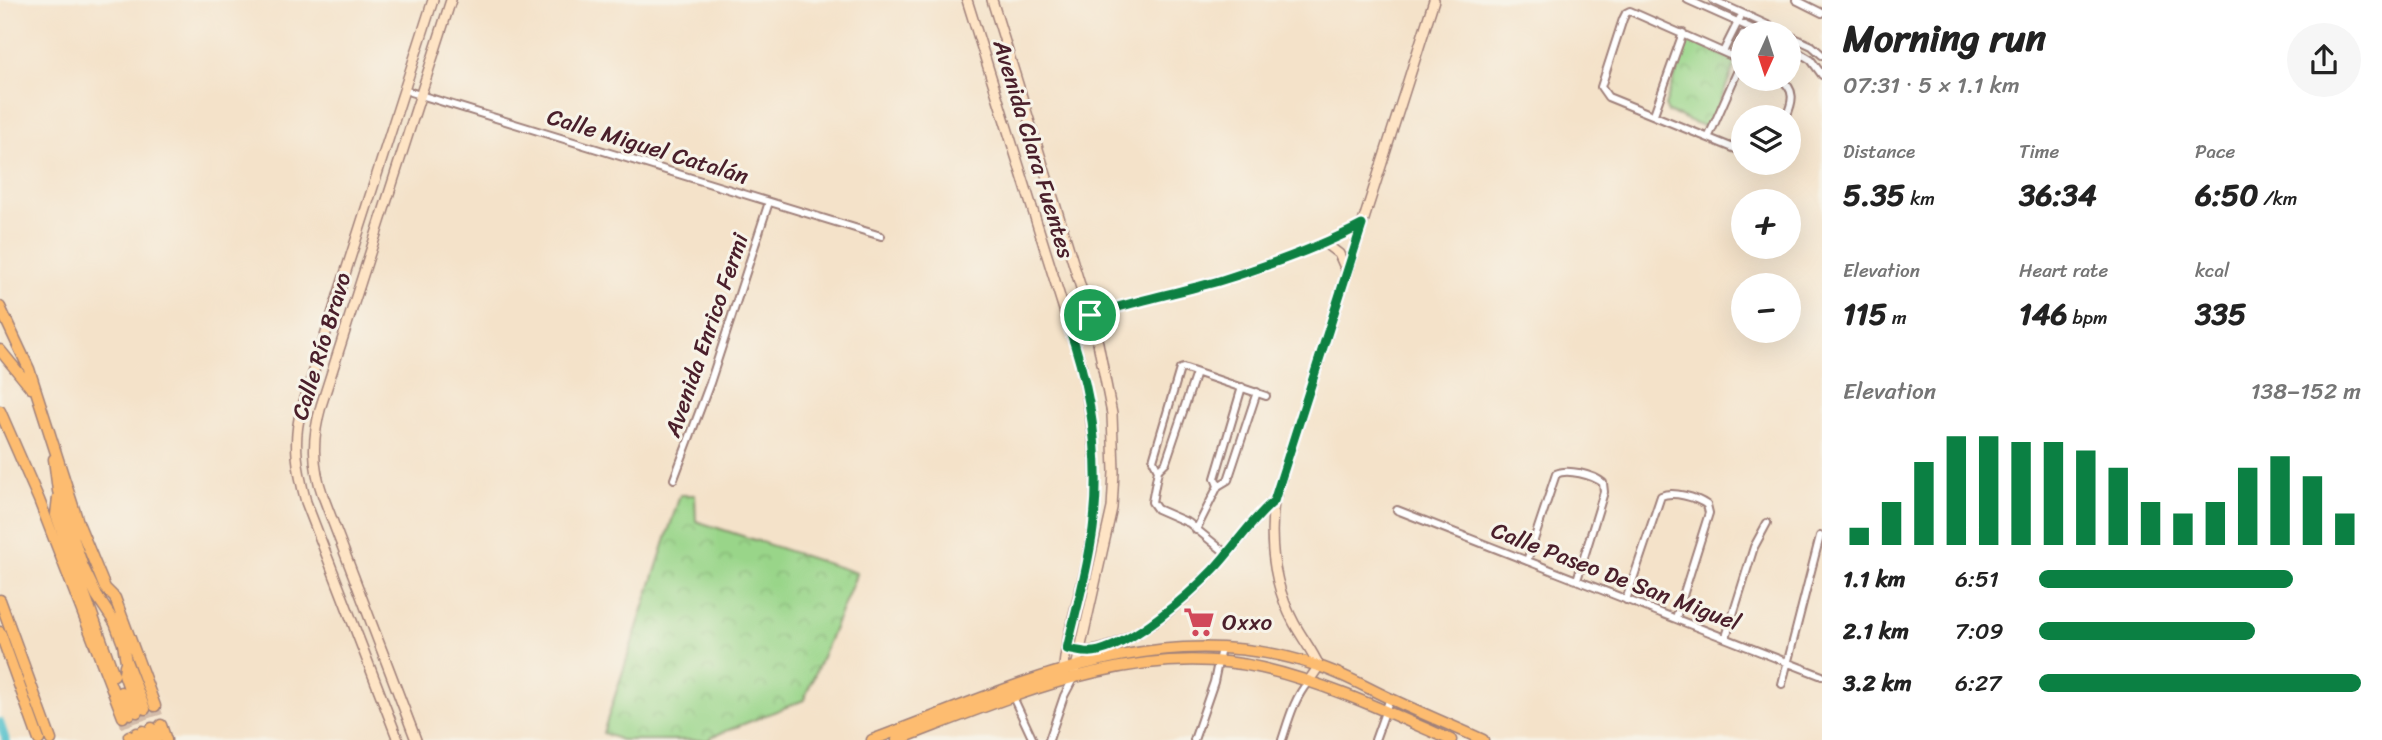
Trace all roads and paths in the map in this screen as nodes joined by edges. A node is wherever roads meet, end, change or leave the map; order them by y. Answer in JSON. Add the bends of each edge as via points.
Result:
{"nodes":[{"id":1,"x":433,"y":0,"type":"edge"},
{"id":2,"x":451,"y":0,"type":"edge"},
{"id":3,"x":967,"y":0,"type":"edge"},
{"id":4,"x":992,"y":0,"type":"edge"},
{"id":5,"x":1434,"y":0,"type":"edge"},
{"id":6,"x":1688,"y":0,"type":"edge"},
{"id":7,"x":1713,"y":0,"type":"edge"},
{"id":8,"x":1796,"y":0,"type":"edge"},
{"id":9,"x":1743,"y":13,"type":"junction"},
{"id":10,"x":1822,"y":13,"type":"edge"},
{"id":11,"x":1751,"y":18,"type":"junction"},
{"id":12,"x":1737,"y":21,"type":"edge"},
{"id":13,"x":1739,"y":21,"type":"edge"},
{"id":14,"x":1750,"y":21,"type":"edge"},
{"id":15,"x":1758,"y":21,"type":"edge"},
{"id":16,"x":1683,"y":33,"type":"junction"},
{"id":17,"x":1731,"y":37,"type":"edge"},
{"id":18,"x":1801,"y":41,"type":"edge"},
{"id":19,"x":1723,"y":52,"type":"junction"},
{"id":20,"x":1801,"y":54,"type":"edge"},
{"id":21,"x":1822,"y":55,"type":"edge"},
{"id":22,"x":1731,"y":56,"type":"edge"},
{"id":23,"x":1822,"y":75,"type":"edge"},
{"id":24,"x":1731,"y":87,"type":"edge"},
{"id":25,"x":404,"y":90,"type":"junction"},
{"id":26,"x":421,"y":94,"type":"junction"},
{"id":27,"x":1654,"y":114,"type":"junction"},
{"id":28,"x":1709,"y":136,"type":"junction"},
{"id":29,"x":1731,"y":146,"type":"edge"},
{"id":30,"x":769,"y":202,"type":"junction"},
{"id":31,"x":1362,"y":225,"type":"junction"},
{"id":32,"x":881,"y":236,"type":"dead end"},
{"id":33,"x":1326,"y":244,"type":"junction"},
{"id":34,"x":1348,"y":272,"type":"junction"},
{"id":35,"x":0,"y":307,"type":"edge"},
{"id":36,"x":1090,"y":315,"type":"junction"},
{"id":37,"x":0,"y":316,"type":"edge"},
{"id":38,"x":348,"y":319,"type":"junction"},
{"id":39,"x":330,"y":321,"type":"junction"},
{"id":40,"x":1068,"y":324,"type":"junction"},
{"id":41,"x":0,"y":350,"type":"edge"},
{"id":42,"x":1196,"y":373,"type":"junction"},
{"id":43,"x":31,"y":379,"type":"junction"},
{"id":44,"x":1242,"y":387,"type":"junction"},
{"id":45,"x":1257,"y":392,"type":"junction"},
{"id":46,"x":36,"y":394,"type":"junction"},
{"id":47,"x":1266,"y":396,"type":"dead end"},
{"id":48,"x":0,"y":411,"type":"edge"},
{"id":49,"x":53,"y":447,"type":"junction"},
{"id":50,"x":1158,"y":470,"type":"junction"},
{"id":51,"x":674,"y":479,"type":"dead end"},
{"id":52,"x":1217,"y":485,"type":"junction"},
{"id":53,"x":58,"y":491,"type":"junction"},
{"id":54,"x":39,"y":500,"type":"junction"},
{"id":55,"x":1274,"y":501,"type":"junction"},
{"id":56,"x":1397,"y":510,"type":"dead end"},
{"id":57,"x":56,"y":515,"type":"junction"},
{"id":58,"x":1767,"y":523,"type":"dead end"},
{"id":59,"x":1196,"y":530,"type":"junction"},
{"id":60,"x":1820,"y":536,"type":"dead end"},
{"id":61,"x":1227,"y":554,"type":"junction"},
{"id":62,"x":1527,"y":561,"type":"junction"},
{"id":63,"x":1577,"y":580,"type":"junction"},
{"id":64,"x":0,"y":600,"type":"edge"},
{"id":65,"x":1626,"y":600,"type":"junction"},
{"id":66,"x":1676,"y":618,"type":"junction"},
{"id":67,"x":0,"y":632,"type":"edge"},
{"id":68,"x":1726,"y":637,"type":"junction"},
{"id":69,"x":1221,"y":648,"type":"junction"},
{"id":70,"x":1067,"y":649,"type":"junction"},
{"id":71,"x":1079,"y":651,"type":"junction"},
{"id":72,"x":125,"y":661,"type":"junction"},
{"id":73,"x":1788,"y":662,"type":"junction"},
{"id":74,"x":1218,"y":663,"type":"junction"},
{"id":75,"x":1076,"y":665,"type":"junction"},
{"id":76,"x":111,"y":666,"type":"junction"},
{"id":77,"x":1319,"y":666,"type":"junction"},
{"id":78,"x":124,"y":674,"type":"junction"},
{"id":79,"x":1063,"y":675,"type":"junction"},
{"id":80,"x":1822,"y":676,"type":"edge"},
{"id":81,"x":1074,"y":677,"type":"junction"},
{"id":82,"x":1308,"y":682,"type":"junction"},
{"id":83,"x":1783,"y":684,"type":"dead end"},
{"id":84,"x":1064,"y":696,"type":"junction"},
{"id":85,"x":1013,"y":697,"type":"junction"},
{"id":86,"x":1390,"y":698,"type":"junction"},
{"id":87,"x":401,"y":700,"type":"junction"},
{"id":88,"x":385,"y":705,"type":"junction"},
{"id":89,"x":1385,"y":711,"type":"junction"},
{"id":90,"x":138,"y":712,"type":"junction"},
{"id":91,"x":142,"y":734,"type":"edge"},
{"id":92,"x":39,"y":740,"type":"edge"},
{"id":93,"x":51,"y":740,"type":"edge"},
{"id":94,"x":156,"y":740,"type":"edge"},
{"id":95,"x":166,"y":740,"type":"edge"},
{"id":96,"x":398,"y":740,"type":"edge"},
{"id":97,"x":416,"y":740,"type":"edge"},
{"id":98,"x":872,"y":740,"type":"edge"},
{"id":99,"x":897,"y":740,"type":"edge"},
{"id":100,"x":1033,"y":740,"type":"edge"},
{"id":101,"x":1049,"y":740,"type":"edge"},
{"id":102,"x":1194,"y":740,"type":"edge"},
{"id":103,"x":1282,"y":740,"type":"edge"},
{"id":104,"x":1375,"y":740,"type":"edge"},
{"id":105,"x":1451,"y":740,"type":"edge"},
{"id":106,"x":1483,"y":740,"type":"edge"}],
"edges":[{"from":1,"to":25,"type":"street","name":"Calle Río Bravo"},
{"from":2,"to":26,"type":"street","name":"Calle Río Bravo"},
{"from":3,"to":40,"type":"street","name":"Avenida Clara Fuentes"},
{"from":4,"to":36,"type":"street","name":"Avenida Clara Fuentes"},
{"from":5,"to":31,"type":"street"},
{"from":6,"to":12,"type":"street"},
{"from":7,"to":9,"type":"street"},
{"from":8,"to":10,"type":"street"},
{"from":9,"to":11,"type":"street"},
{"from":9,"to":13,"type":"street"},
{"from":11,"to":14,"type":"street"},
{"from":11,"to":15,"type":"street"},
{"from":16,"to":19,"type":"street"},
{"from":16,"to":27,"type":"street"},
{"from":16,"to":27,"type":"street","via":[[1630,11],[1623,19],[1601,87],[1608,97]]},
{"from":17,"to":19,"type":"street"},
{"from":18,"to":21,"type":"street"},
{"from":19,"to":22,"type":"street"},
{"from":20,"to":23,"type":"street"},
{"from":24,"to":28,"type":"street"},
{"from":25,"to":26,"type":"street","name":"Calle Miguel Catalán"},
{"from":25,"to":39,"type":"street","name":"Calle Río Bravo"},
{"from":26,"to":30,"type":"street","name":"Calle Miguel Catalán"},
{"from":26,"to":38,"type":"street","name":"Calle Río Bravo"},
{"from":27,"to":28,"type":"street"},
{"from":28,"to":29,"type":"street"},
{"from":30,"to":32,"type":"street","name":"Calle Miguel Catalán"},
{"from":30,"to":51,"type":"street","name":"Avenida Enrico Fermi"},
{"from":31,"to":33,"type":"street"},
{"from":31,"to":34,"type":"street"},
{"from":33,"to":34,"type":"street","via":[[1339,254]]},
{"from":33,"to":36,"type":"street","via":[[1223,279]]},
{"from":34,"to":55,"type":"street"},
{"from":35,"to":43,"type":"main road"},
{"from":36,"to":40,"type":"street"},
{"from":36,"to":71,"type":"street","name":"Avenida Clara Fuentes","via":[[1112,414],[1114,472],[1106,541]]},
{"from":37,"to":43,"type":"main road"},
{"from":38,"to":39,"type":"street"},
{"from":38,"to":87,"type":"street","name":"Calle Río Bravo","via":[[314,429],[315,468]]},
{"from":39,"to":88,"type":"street","name":"Calle Río Bravo","via":[[299,418],[297,467],[306,502]]},
{"from":40,"to":70,"type":"street","name":"Avenida Clara Fuentes","via":[[1088,398],[1096,477],[1090,551]]},
{"from":41,"to":46,"type":"main road"},
{"from":42,"to":44,"type":"street"},
{"from":42,"to":50,"type":"street","via":[[1166,462]]},
{"from":42,"to":50,"type":"street","via":[[1180,370],[1153,460]]},
{"from":43,"to":46,"type":"main road"},
{"from":44,"to":45,"type":"street"},
{"from":44,"to":52,"type":"street","via":[[1214,478]]},
{"from":45,"to":47,"type":"street"},
{"from":45,"to":52,"type":"street","via":[[1228,481]]},
{"from":46,"to":49,"type":"main road"},
{"from":48,"to":54,"type":"main road"},
{"from":49,"to":53,"type":"main road"},
{"from":49,"to":90,"type":"main road","via":[[79,525],[105,588],[115,598]]},
{"from":50,"to":59,"type":"street","via":[[1154,507]]},
{"from":52,"to":59,"type":"street"},
{"from":53,"to":57,"type":"main road"},
{"from":53,"to":72,"type":"main road","via":[[83,567],[115,623]]},
{"from":54,"to":57,"type":"main road"},
{"from":54,"to":90,"type":"main road"},
{"from":55,"to":61,"type":"street"},
{"from":55,"to":77,"type":"street","via":[[1271,539],[1277,578],[1293,621]]},
{"from":56,"to":62,"type":"street","name":"Calle Paseo De San Miguel"},
{"from":57,"to":76,"type":"main road"},
{"from":58,"to":68,"type":"street","via":[[1754,547]]},
{"from":59,"to":61,"type":"street"},
{"from":60,"to":73,"type":"street"},
{"from":61,"to":71,"type":"street","via":[[1180,600],[1135,634],[1101,650]]},
{"from":62,"to":63,"type":"street","name":"Calle Paseo De San Miguel"},
{"from":62,"to":63,"type":"street","via":[[1556,474],[1564,471],[1596,478],[1603,483],[1604,492]]},
{"from":63,"to":65,"type":"street","name":"Calle Paseo De San Miguel"},
{"from":64,"to":93,"type":"main road"},
{"from":65,"to":66,"type":"street","name":"Calle Paseo De San Miguel"},
{"from":65,"to":66,"type":"street","via":[[1661,496],[1699,500],[1709,513]]},
{"from":66,"to":68,"type":"street","name":"Calle Paseo De San Miguel"},
{"from":67,"to":92,"type":"main road"},
{"from":68,"to":73,"type":"street","name":"Calle Paseo De San Miguel"},
{"from":69,"to":74,"type":"street"},
{"from":69,"to":75,"type":"main road","via":[[1155,649]]},
{"from":69,"to":77,"type":"main road"},
{"from":70,"to":71,"type":"street"},
{"from":70,"to":79,"type":"street","name":"Avenida Clara Fuentes"},
{"from":71,"to":75,"type":"street","name":"Avenida Clara Fuentes"},
{"from":72,"to":78,"type":"main road"},
{"from":72,"to":90,"type":"main road"},
{"from":73,"to":80,"type":"street","name":"Calle Paseo De San Miguel"},
{"from":73,"to":83,"type":"street"},
{"from":74,"to":81,"type":"main road","via":[[1139,665]]},
{"from":74,"to":82,"type":"main road","via":[[1263,668]]},
{"from":74,"to":102,"type":"street"},
{"from":75,"to":79,"type":"main road"},
{"from":75,"to":81,"type":"street","name":"Avenida Clara Fuentes"},
{"from":76,"to":78,"type":"main road"},
{"from":76,"to":90,"type":"main road"},
{"from":77,"to":82,"type":"street"},
{"from":77,"to":86,"type":"main road"},
{"from":78,"to":90,"type":"main road"},
{"from":79,"to":81,"type":"main road"},
{"from":79,"to":84,"type":"street"},
{"from":79,"to":85,"type":"main road"},
{"from":79,"to":98,"type":"main road"},
{"from":81,"to":84,"type":"street"},
{"from":82,"to":89,"type":"main road"},
{"from":82,"to":103,"type":"street","via":[[1300,691]]},
{"from":84,"to":101,"type":"street"},
{"from":85,"to":99,"type":"main road"},
{"from":85,"to":100,"type":"street"},
{"from":86,"to":89,"type":"street"},
{"from":86,"to":106,"type":"main road"},
{"from":87,"to":88,"type":"street"},
{"from":87,"to":97,"type":"street","name":"Calle Río Bravo"},
{"from":88,"to":96,"type":"street","name":"Calle Río Bravo"},
{"from":89,"to":104,"type":"street"},
{"from":89,"to":105,"type":"main road"},
{"from":91,"to":94,"type":"main road"},
{"from":91,"to":95,"type":"main road"}]}
